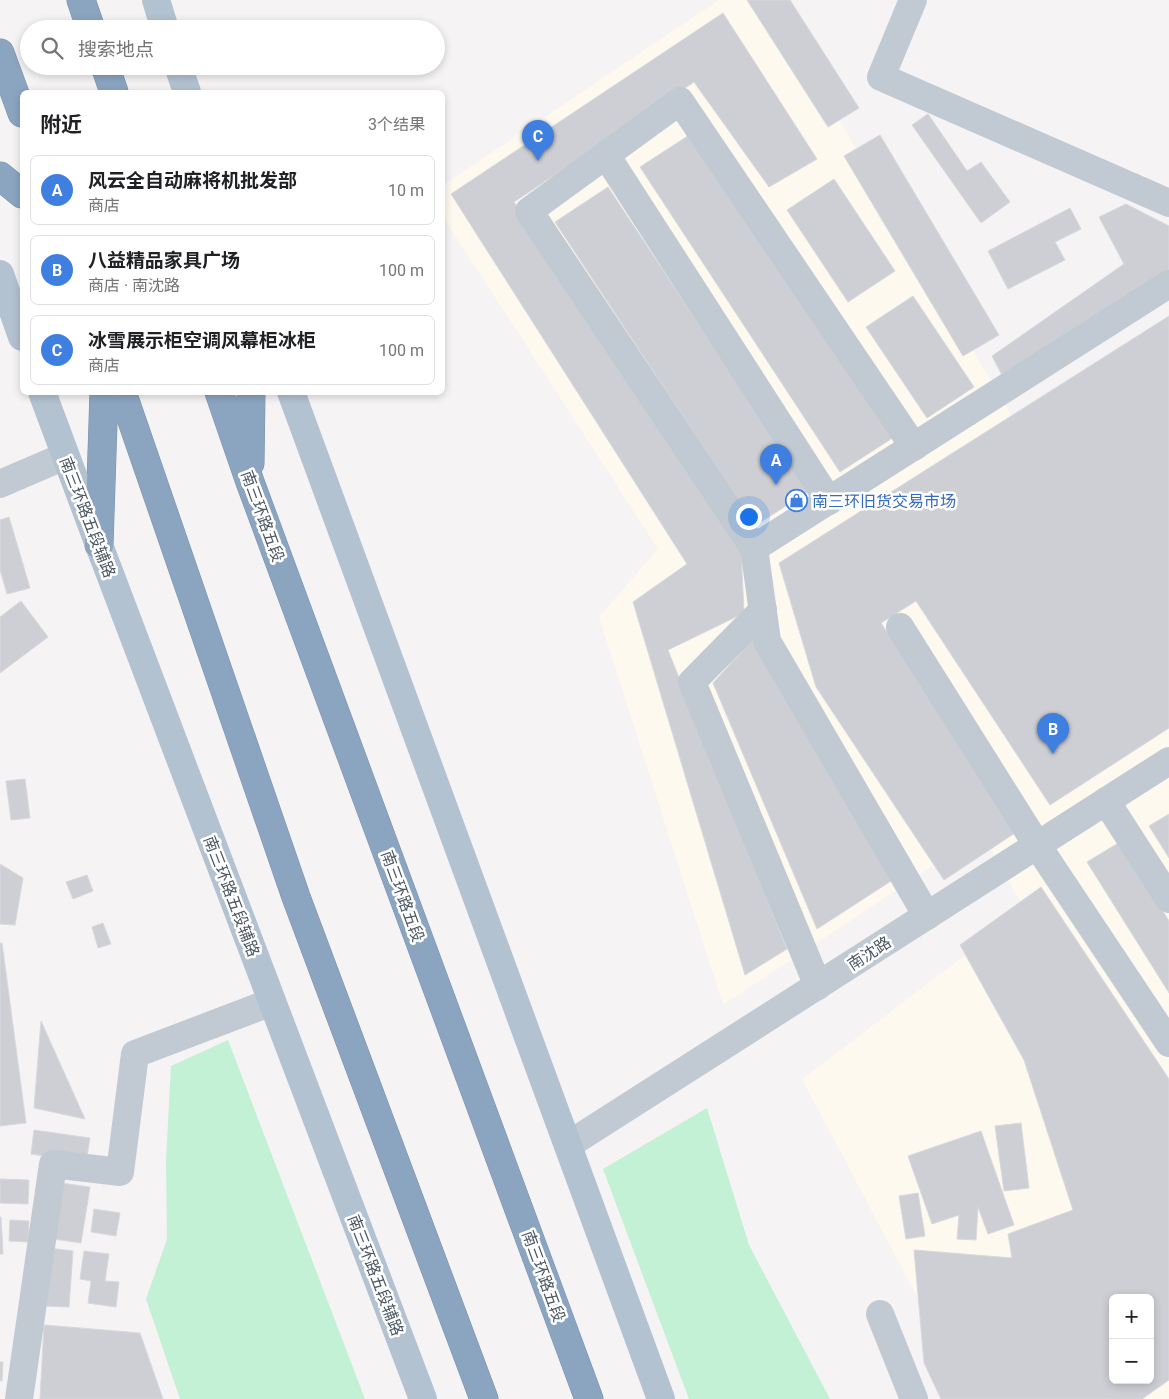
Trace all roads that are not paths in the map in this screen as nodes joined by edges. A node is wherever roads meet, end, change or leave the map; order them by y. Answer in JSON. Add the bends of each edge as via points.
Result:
{"nodes":[{"id":1,"x":81,"y":0,"type":"edge"},
{"id":2,"x":156,"y":0,"type":"edge"},
{"id":3,"x":913,"y":0,"type":"edge"},
{"id":4,"x":88,"y":20,"type":"edge"},
{"id":5,"x":162,"y":20,"type":"edge"},
{"id":6,"x":0,"y":52,"type":"edge"},
{"id":7,"x":107,"y":75,"type":"edge"},
{"id":8,"x":181,"y":75,"type":"edge"},
{"id":9,"x":113,"y":90,"type":"edge"},
{"id":10,"x":186,"y":90,"type":"edge"},
{"id":11,"x":20,"y":108,"type":"edge"},
{"id":12,"x":606,"y":155,"type":"junction"},
{"id":13,"x":0,"y":176,"type":"edge"},
{"id":14,"x":20,"y":192,"type":"edge"},
{"id":15,"x":1169,"y":203,"type":"edge"},
{"id":16,"x":0,"y":274,"type":"edge"},
{"id":17,"x":1169,"y":284,"type":"edge"},
{"id":18,"x":20,"y":331,"type":"edge"},
{"id":19,"x":43,"y":395,"type":"edge"},
{"id":20,"x":104,"y":395,"type":"edge"},
{"id":21,"x":123,"y":395,"type":"edge"},
{"id":22,"x":220,"y":395,"type":"edge"},
{"id":23,"x":251,"y":395,"type":"edge"},
{"id":24,"x":293,"y":395,"type":"edge"},
{"id":25,"x":914,"y":447,"type":"junction"},
{"id":26,"x":65,"y":456,"type":"junction"},
{"id":27,"x":250,"y":482,"type":"junction"},
{"id":28,"x":0,"y":484,"type":"edge"},
{"id":29,"x":829,"y":501,"type":"junction"},
{"id":30,"x":99,"y":545,"type":"junction"},
{"id":31,"x":754,"y":548,"type":"junction"},
{"id":32,"x":763,"y":610,"type":"junction"},
{"id":33,"x":900,"y":627,"type":"dead end"},
{"id":34,"x":1169,"y":761,"type":"edge"},
{"id":35,"x":1106,"y":801,"type":"junction"},
{"id":36,"x":1037,"y":845,"type":"junction"},
{"id":37,"x":1169,"y":899,"type":"edge"},
{"id":38,"x":927,"y":916,"type":"junction"},
{"id":39,"x":818,"y":986,"type":"junction"},
{"id":40,"x":272,"y":1002,"type":"junction"},
{"id":41,"x":1169,"y":1043,"type":"edge"},
{"id":42,"x":568,"y":1145,"type":"junction"},
{"id":43,"x":880,"y":1314,"type":"dead end"},
{"id":44,"x":19,"y":1399,"type":"edge"},
{"id":45,"x":423,"y":1399,"type":"edge"},
{"id":46,"x":484,"y":1399,"type":"edge"},
{"id":47,"x":589,"y":1399,"type":"edge"},
{"id":48,"x":661,"y":1399,"type":"edge"},
{"id":49,"x":914,"y":1399,"type":"edge"}],
"edges":[{"from":1,"to":4,"type":"highway"},
{"from":2,"to":5,"type":"main road"},
{"from":3,"to":15,"type":"street","via":[[880,77]]},
{"from":6,"to":11,"type":"highway"},
{"from":7,"to":9,"type":"highway"},
{"from":8,"to":10,"type":"main road"},
{"from":12,"to":25,"type":"street","via":[[680,101]]},
{"from":12,"to":29,"type":"street"},
{"from":12,"to":31,"type":"street","via":[[530,211]]},
{"from":13,"to":14,"type":"highway"},
{"from":16,"to":18,"type":"main road"},
{"from":17,"to":25,"type":"street"},
{"from":19,"to":26,"type":"main road","name":"南三环路五段辅路"},
{"from":20,"to":30,"type":"highway"},
{"from":21,"to":46,"type":"highway","via":[[296,897]]},
{"from":22,"to":27,"type":"highway","name":"南三环路五段"},
{"from":23,"to":27,"type":"highway"},
{"from":24,"to":42,"type":"main road"},
{"from":25,"to":29,"type":"street"},
{"from":26,"to":28,"type":"street"},
{"from":26,"to":30,"type":"main road","name":"南三环路五段辅路"},
{"from":27,"to":47,"type":"highway","name":"南三环路五段"},
{"from":29,"to":31,"type":"street"},
{"from":30,"to":40,"type":"main road","name":"南三环路五段辅路"},
{"from":31,"to":32,"type":"street"},
{"from":32,"to":38,"type":"street","via":[[767,641]]},
{"from":32,"to":39,"type":"street","via":[[692,682]]},
{"from":33,"to":36,"type":"street"},
{"from":34,"to":35,"type":"street","name":"南沈路"},
{"from":35,"to":36,"type":"street","name":"南沈路"},
{"from":35,"to":37,"type":"street"},
{"from":36,"to":38,"type":"street","name":"南沈路"},
{"from":36,"to":41,"type":"street"},
{"from":38,"to":39,"type":"street","name":"南沈路"},
{"from":39,"to":42,"type":"street","name":"南沈路"},
{"from":40,"to":44,"type":"street","via":[[135,1054],[120,1172],[54,1164]]},
{"from":40,"to":45,"type":"main road","name":"南三环路五段辅路"},
{"from":42,"to":48,"type":"main road"},
{"from":43,"to":49,"type":"street"}]}
